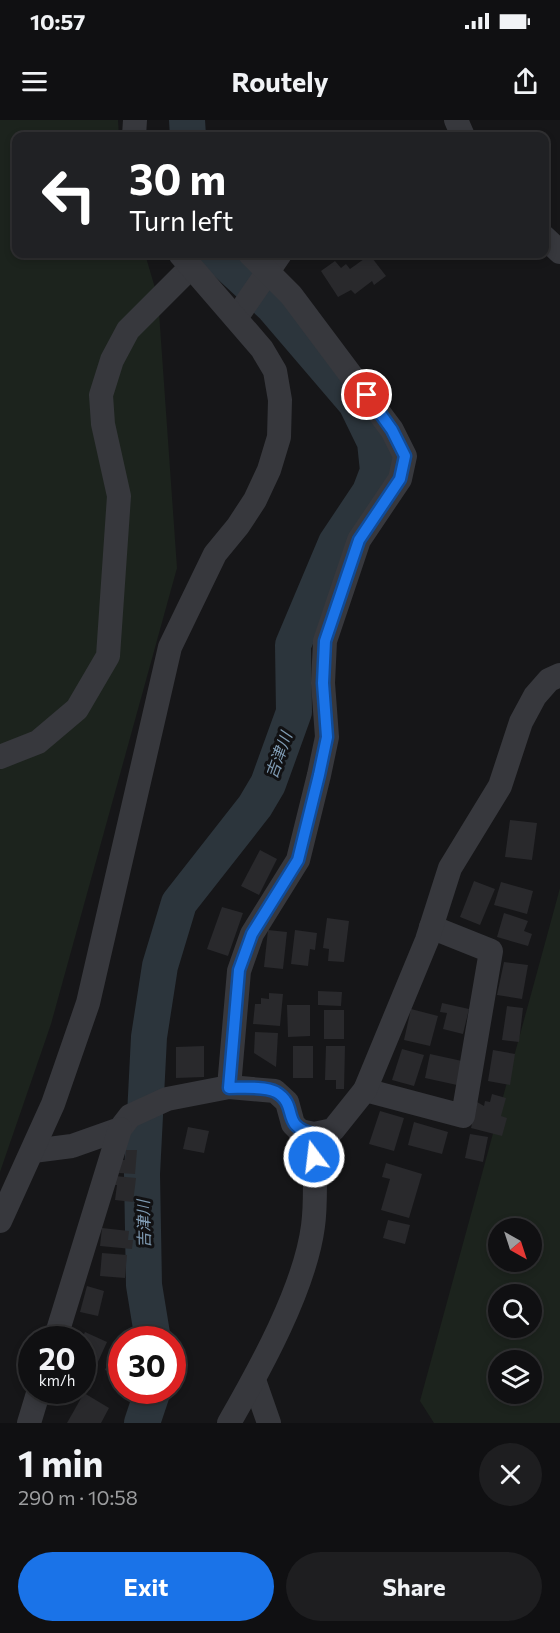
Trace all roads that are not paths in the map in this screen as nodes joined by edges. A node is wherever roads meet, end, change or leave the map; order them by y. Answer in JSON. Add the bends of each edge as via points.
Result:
{"nodes":[{"id":1,"x":549,"y":242,"type":"edge"},
{"id":2,"x":560,"y":252,"type":"edge"},
{"id":3,"x":256,"y":258,"type":"edge"},
{"id":4,"x":185,"y":261,"type":"edge"},
{"id":5,"x":270,"y":267,"type":"edge"},
{"id":6,"x":236,"y":318,"type":"junction"},
{"id":7,"x":560,"y":675,"type":"edge"},
{"id":8,"x":0,"y":757,"type":"edge"},
{"id":9,"x":431,"y":927,"type":"junction"},
{"id":10,"x":229,"y":1088,"type":"junction"},
{"id":11,"x":365,"y":1090,"type":"junction"},
{"id":12,"x":120,"y":1129,"type":"junction"},
{"id":13,"x":314,"y":1134,"type":"junction"},
{"id":14,"x":33,"y":1151,"type":"junction"},
{"id":15,"x":0,"y":1221,"type":"edge"},
{"id":16,"x":59,"y":1326,"type":"edge"},
{"id":17,"x":254,"y":1380,"type":"junction"},
{"id":18,"x":35,"y":1404,"type":"edge"},
{"id":19,"x":29,"y":1423,"type":"edge"},
{"id":20,"x":229,"y":1423,"type":"edge"},
{"id":21,"x":269,"y":1423,"type":"edge"}],
"edges":[{"from":1,"to":2,"type":"street"},
{"from":3,"to":5,"type":"street"},
{"from":4,"to":6,"type":"street"},
{"from":4,"to":8,"type":"street","via":[[128,330],[112,360],[101,394],[103,424],[119,496],[108,656],[77,709],[38,742]]},
{"from":5,"to":6,"type":"street"},
{"from":5,"to":10,"type":"street","via":[[392,430],[405,456],[400,479],[359,540],[325,641],[327,737],[319,775],[298,860],[252,934],[239,970]]},
{"from":6,"to":14,"type":"street","via":[[275,372],[280,400],[279,437],[255,500],[215,554],[170,646],[88,1004]]},
{"from":7,"to":9,"type":"street","via":[[549,680],[535,696],[520,722],[500,786],[450,868]]},
{"from":9,"to":11,"type":"street"},
{"from":9,"to":11,"type":"street","via":[[491,951],[463,1116]]},
{"from":10,"to":12,"type":"street","via":[[167,1100],[130,1116]]},
{"from":10,"to":13,"type":"street","via":[[275,1091],[287,1102],[293,1124],[300,1131]]},
{"from":11,"to":13,"type":"street","via":[[333,1130]]},
{"from":12,"to":14,"type":"street","via":[[72,1146]]},
{"from":12,"to":16,"type":"street"},
{"from":13,"to":17,"type":"street","via":[[313,1226],[298,1280]]},
{"from":14,"to":15,"type":"street"},
{"from":17,"to":20,"type":"street"},
{"from":17,"to":21,"type":"street"},
{"from":18,"to":19,"type":"street"}]}
